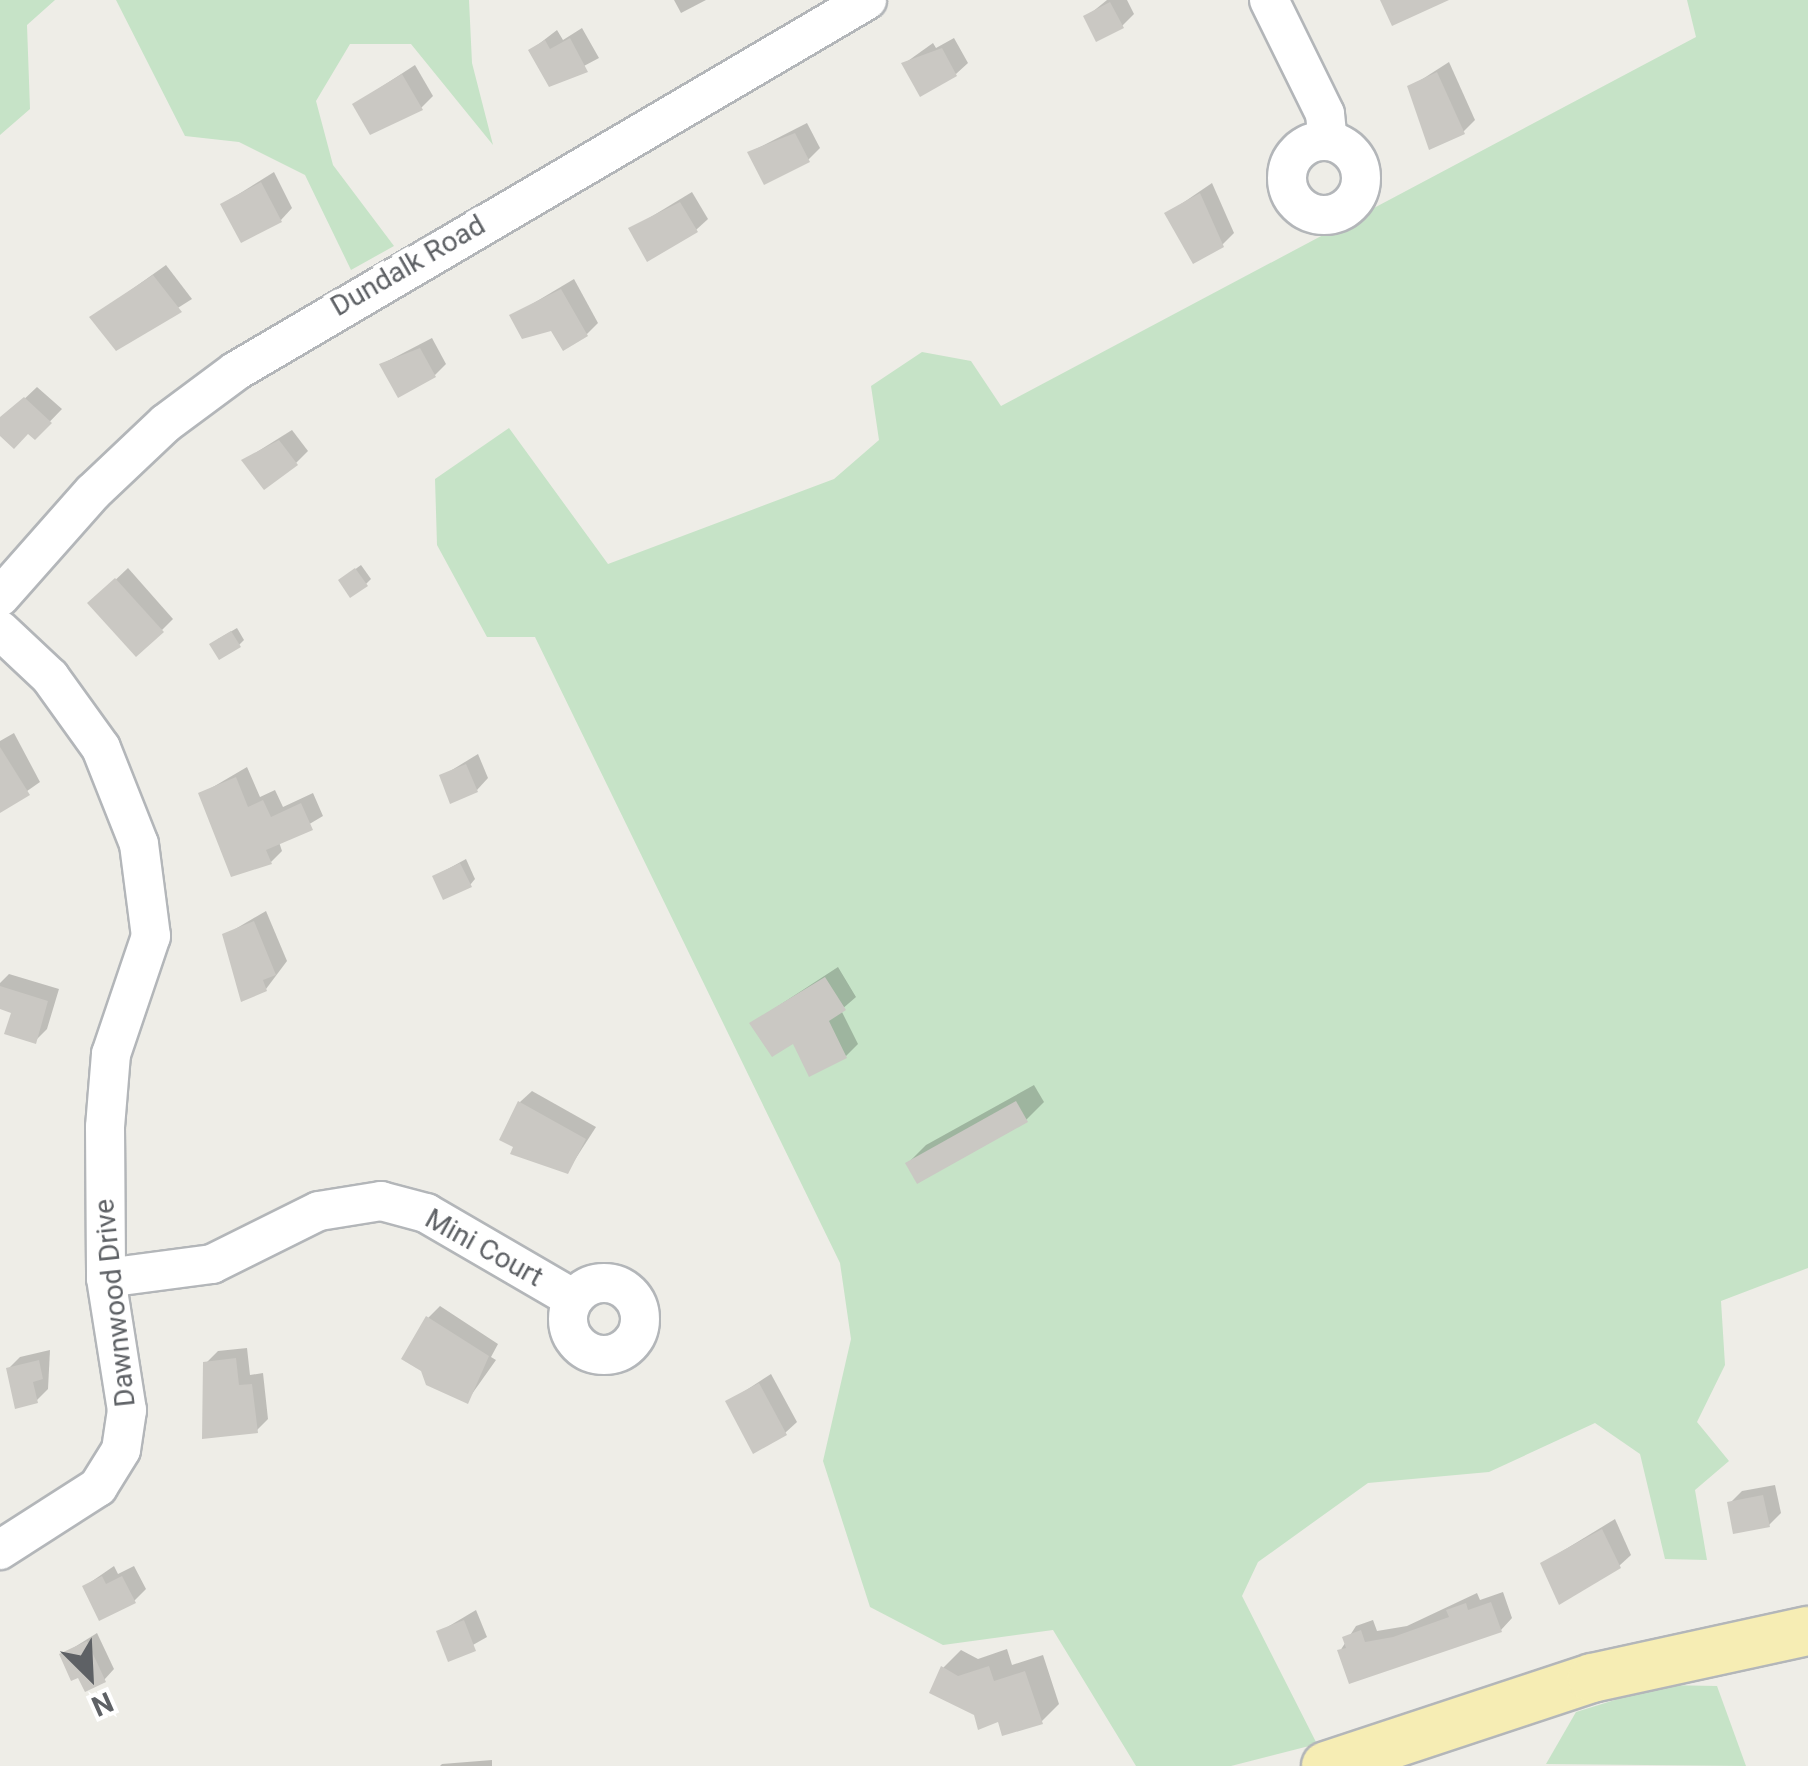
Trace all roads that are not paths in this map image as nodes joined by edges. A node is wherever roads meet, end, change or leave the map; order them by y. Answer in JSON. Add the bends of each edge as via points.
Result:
{"nodes":[{"id":1,"x":867,"y":0,"type":"edge"},
{"id":2,"x":1269,"y":0,"type":"edge"},
{"id":3,"x":1328,"y":141,"type":"dead end"},
{"id":4,"x":0,"y":597,"type":"edge"},
{"id":5,"x":0,"y":630,"type":"edge"},
{"id":6,"x":106,"y":1278,"type":"junction"},
{"id":7,"x":574,"y":1298,"type":"dead end"},
{"id":8,"x":0,"y":1550,"type":"edge"},
{"id":9,"x":1808,"y":1631,"type":"edge"},
{"id":10,"x":1326,"y":1766,"type":"edge"}],
"edges":[{"from":1,"to":4,"type":"street","name":"Dundalk Road","via":[[252,360],[115,470]]},
{"from":2,"to":3,"type":"street","via":[[1324,114]]},
{"from":5,"to":6,"type":"street","name":"Dawnwood Drive","via":[[50,677],[101,748],[129,810],[146,874],[148,957],[111,1054]]},
{"from":6,"to":7,"type":"street","name":"Mini Court","via":[[212,1264],[319,1211],[382,1201],[426,1213]]},
{"from":6,"to":8,"type":"street","name":"Dawnwood Drive","via":[[127,1410],[121,1450],[98,1487]]},
{"from":9,"to":10,"type":"main road","via":[[1592,1678]]}]}
